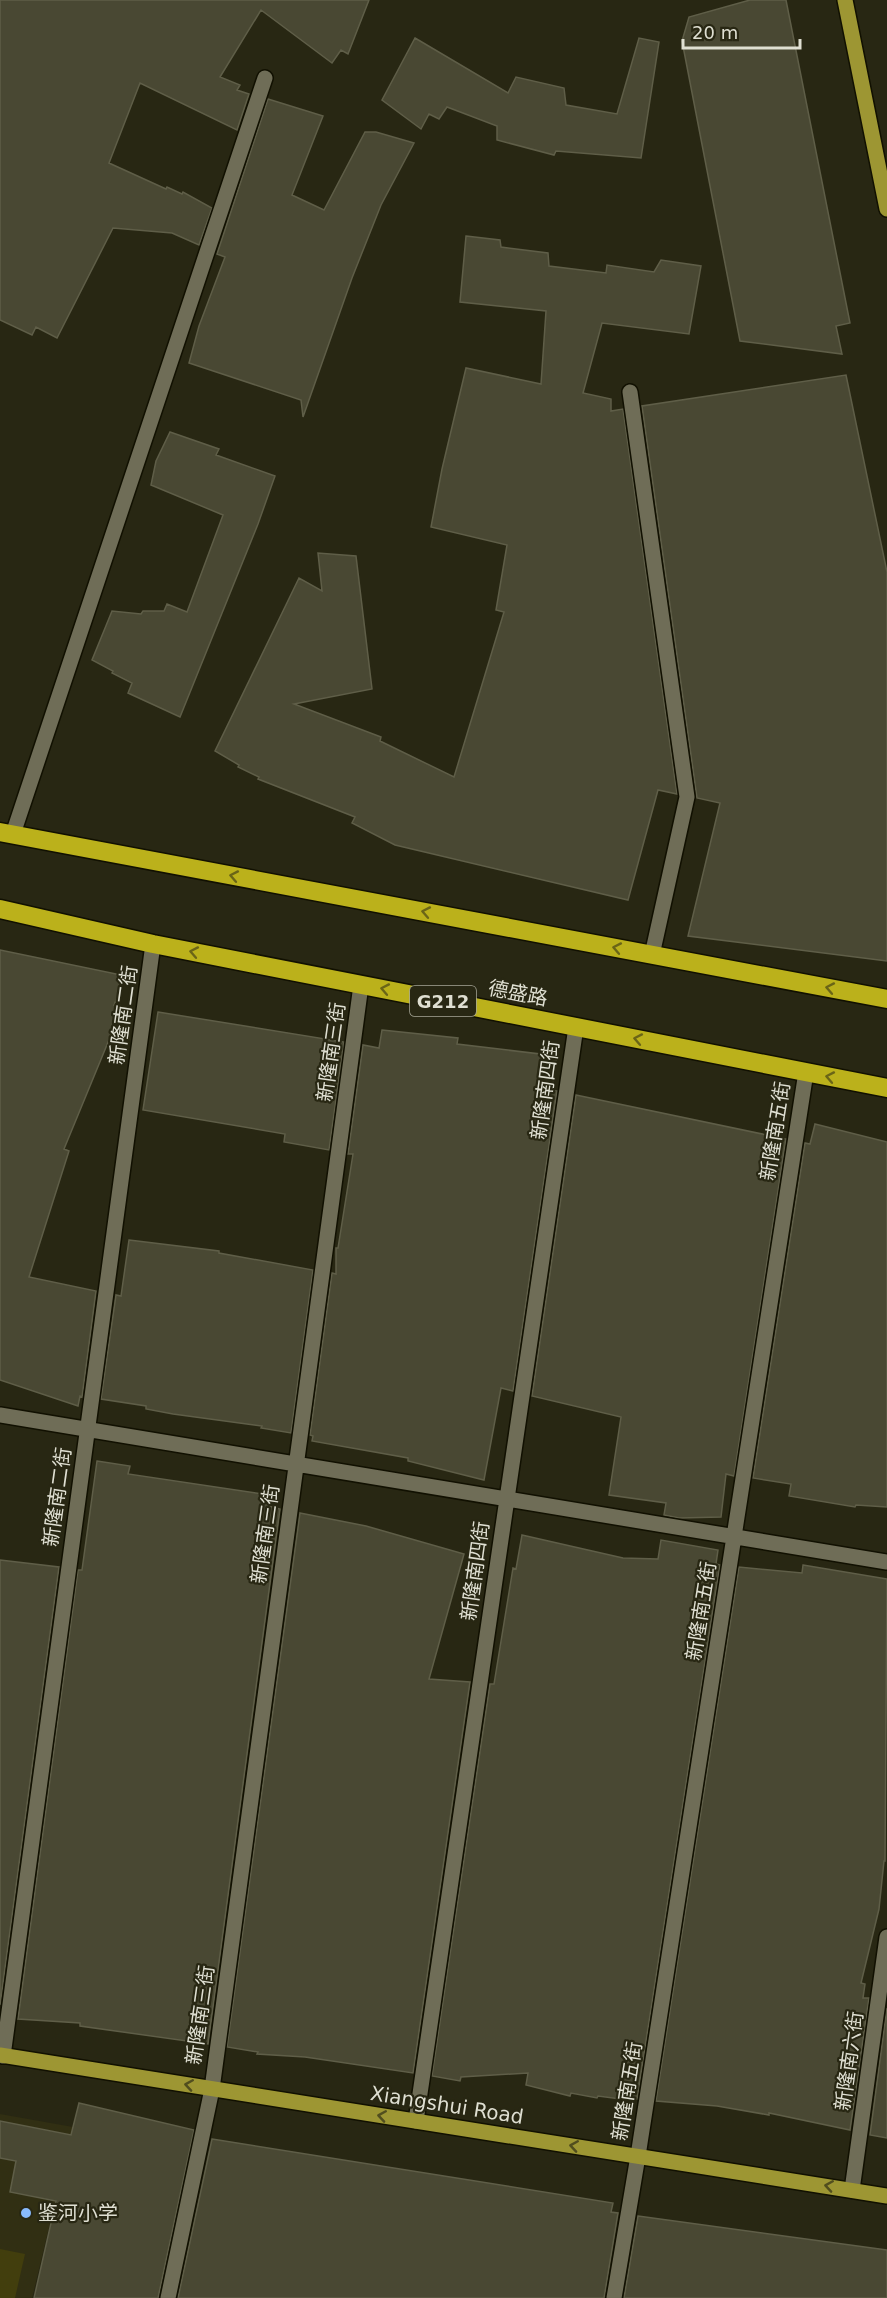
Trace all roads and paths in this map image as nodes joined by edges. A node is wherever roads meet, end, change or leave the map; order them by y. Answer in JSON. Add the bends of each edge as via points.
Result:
{"nodes":[{"id":1,"x":845,"y":0,"type":"edge"},
{"id":2,"x":265,"y":78,"type":"dead end"},
{"id":3,"x":887,"y":209,"type":"edge"},
{"id":4,"x":630,"y":392,"type":"dead end"},
{"id":5,"x":6,"y":833,"type":"edge"},
{"id":6,"x":0,"y":909,"type":"edge"},
{"id":7,"x":153,"y":944,"type":"junction"},
{"id":8,"x":652,"y":955,"type":"junction"},
{"id":9,"x":361,"y":985,"type":"junction"},
{"id":10,"x":887,"y":999,"type":"edge"},
{"id":11,"x":576,"y":1027,"type":"junction"},
{"id":12,"x":806,"y":1072,"type":"junction"},
{"id":13,"x":887,"y":1088,"type":"edge"},
{"id":14,"x":0,"y":1415,"type":"edge"},
{"id":15,"x":87,"y":1431,"type":"junction"},
{"id":16,"x":296,"y":1465,"type":"junction"},
{"id":17,"x":507,"y":1500,"type":"junction"},
{"id":18,"x":734,"y":1537,"type":"junction"},
{"id":19,"x":887,"y":1562,"type":"edge"},
{"id":20,"x":887,"y":1937,"type":"edge"},
{"id":21,"x":1,"y":2055,"type":"edge"},
{"id":22,"x":212,"y":2089,"type":"junction"},
{"id":23,"x":416,"y":2121,"type":"junction"},
{"id":24,"x":638,"y":2156,"type":"junction"},
{"id":25,"x":852,"y":2190,"type":"junction"},
{"id":26,"x":887,"y":2196,"type":"edge"},
{"id":27,"x":168,"y":2298,"type":"edge"},
{"id":28,"x":614,"y":2298,"type":"edge"}],
"edges":[{"from":1,"to":3,"type":"main road"},
{"from":2,"to":5,"type":"street"},
{"from":4,"to":8,"type":"street","via":[[687,797]]},
{"from":8,"to":5,"type":"highway","one_way":true},
{"from":6,"to":7,"type":"highway","name":"德盛路","number":"G212"},
{"from":9,"to":7,"type":"highway","name":"德盛路","number":"G212","one_way":true},
{"from":7,"to":15,"type":"street","name":"新隆南二街"},
{"from":10,"to":8,"type":"highway","one_way":true},
{"from":11,"to":9,"type":"highway","name":"德盛路","number":"G212","one_way":true},
{"from":9,"to":16,"type":"street","name":"新隆南三街"},
{"from":12,"to":11,"type":"highway","name":"德盛路","number":"G212","one_way":true},
{"from":11,"to":17,"type":"street","name":"新隆南四街"},
{"from":13,"to":12,"type":"highway","name":"德盛路","number":"G212","one_way":true},
{"from":12,"to":18,"type":"street","name":"新隆南五街"},
{"from":14,"to":15,"type":"street"},
{"from":15,"to":16,"type":"street"},
{"from":15,"to":21,"type":"street","name":"新隆南二街"},
{"from":16,"to":17,"type":"street"},
{"from":16,"to":22,"type":"street","name":"新隆南三街"},
{"from":17,"to":18,"type":"street"},
{"from":17,"to":23,"type":"street","name":"新隆南四街"},
{"from":18,"to":19,"type":"street"},
{"from":18,"to":24,"type":"street","name":"新隆南五街"},
{"from":20,"to":25,"type":"street","name":"新隆南六街"},
{"from":22,"to":21,"type":"main road","name":"Xiangshui Road","one_way":true},
{"from":23,"to":22,"type":"main road","name":"Xiangshui Road","one_way":true},
{"from":22,"to":27,"type":"street","name":"新隆南三街"},
{"from":24,"to":23,"type":"main road","name":"Xiangshui Road","one_way":true},
{"from":25,"to":24,"type":"main road","name":"Xiangshui Road","one_way":true},
{"from":24,"to":28,"type":"street","name":"新隆南五街"},
{"from":25,"to":26,"type":"main road","name":"Xiangshui Road"}]}
